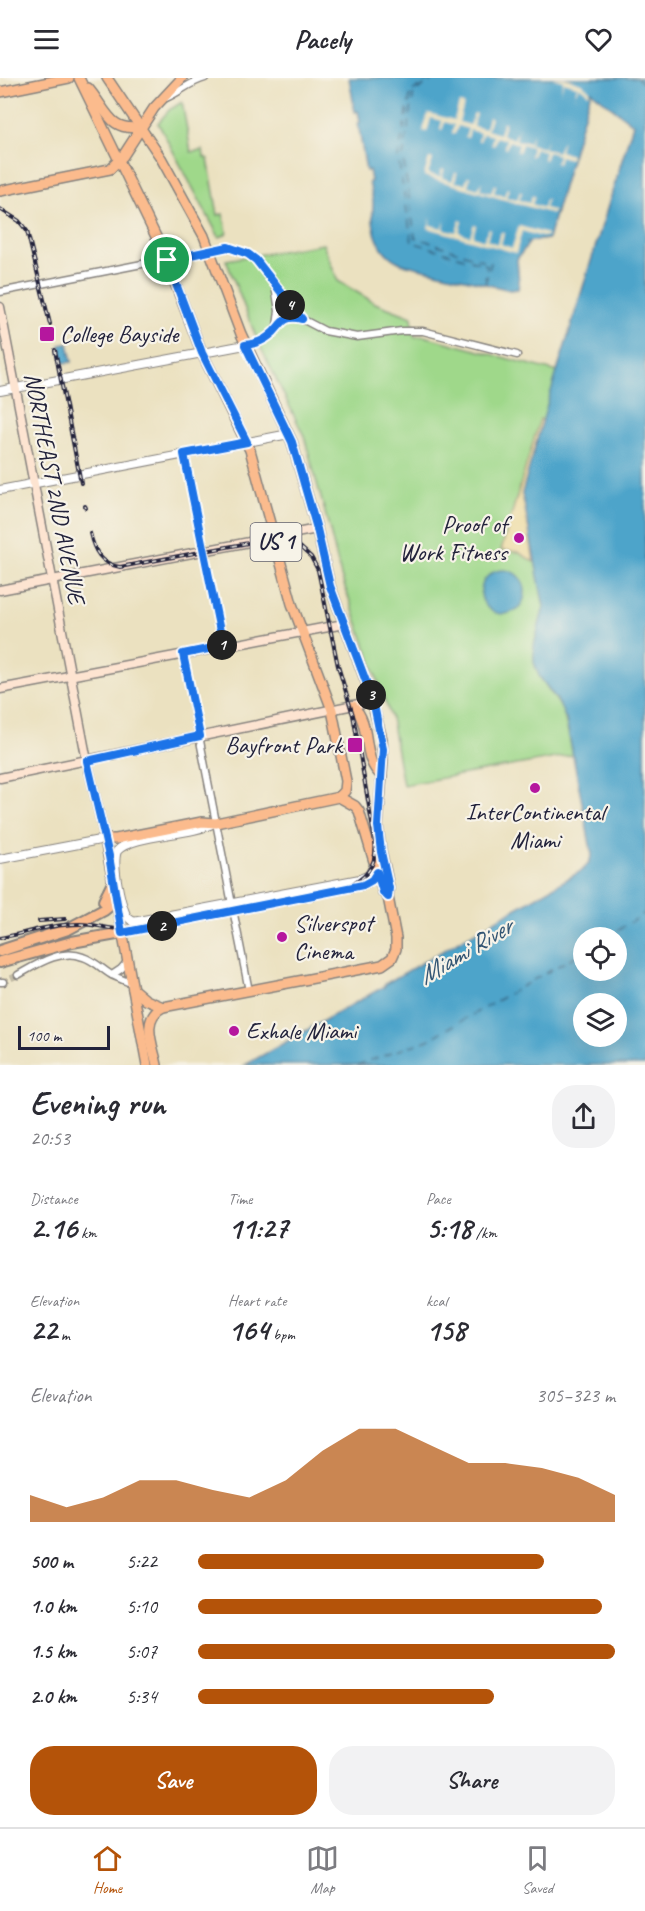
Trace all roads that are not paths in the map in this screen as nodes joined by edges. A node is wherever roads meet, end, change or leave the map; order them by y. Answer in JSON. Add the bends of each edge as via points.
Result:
{"nodes":[{"id":1,"x":69,"y":78,"type":"edge"},
{"id":2,"x":80,"y":78,"type":"edge"},
{"id":3,"x":107,"y":78,"type":"edge"},
{"id":4,"x":172,"y":78,"type":"edge"},
{"id":5,"x":182,"y":78,"type":"edge"},
{"id":6,"x":205,"y":78,"type":"edge"},
{"id":7,"x":170,"y":88,"type":"junction"},
{"id":8,"x":0,"y":92,"type":"edge"},
{"id":9,"x":161,"y":100,"type":"junction"},
{"id":10,"x":141,"y":127,"type":"junction"},
{"id":11,"x":118,"y":162,"type":"junction"},
{"id":12,"x":0,"y":186,"type":"edge"},
{"id":13,"x":11,"y":189,"type":"junction"},
{"id":14,"x":0,"y":191,"type":"edge"},
{"id":15,"x":210,"y":250,"type":"junction"},
{"id":16,"x":167,"y":260,"type":"junction"},
{"id":17,"x":274,"y":284,"type":"junction"},
{"id":18,"x":0,"y":292,"type":"edge"},
{"id":19,"x":0,"y":308,"type":"edge"},
{"id":20,"x":302,"y":319,"type":"junction"},
{"id":21,"x":276,"y":327,"type":"junction"},
{"id":22,"x":245,"y":345,"type":"junction"},
{"id":23,"x":202,"y":353,"type":"junction"},
{"id":24,"x":517,"y":355,"type":"dead end"},
{"id":25,"x":16,"y":388,"type":"junction"},
{"id":26,"x":0,"y":391,"type":"edge"},
{"id":27,"x":290,"y":434,"type":"junction"},
{"id":28,"x":247,"y":442,"type":"junction"},
{"id":29,"x":184,"y":454,"type":"junction"},
{"id":30,"x":34,"y":483,"type":"junction"},
{"id":31,"x":0,"y":490,"type":"edge"},
{"id":32,"x":317,"y":529,"type":"junction"},
{"id":33,"x":275,"y":536,"type":"junction"},
{"id":34,"x":202,"y":550,"type":"junction"},
{"id":35,"x":52,"y":580,"type":"junction"},
{"id":36,"x":0,"y":590,"type":"edge"},
{"id":37,"x":344,"y":624,"type":"junction"},
{"id":38,"x":302,"y":631,"type":"junction"},
{"id":39,"x":223,"y":646,"type":"junction"},
{"id":40,"x":183,"y":654,"type":"junction"},
{"id":41,"x":70,"y":676,"type":"junction"},
{"id":42,"x":0,"y":690,"type":"edge"},
{"id":43,"x":373,"y":700,"type":"junction"},
{"id":44,"x":354,"y":706,"type":"junction"},
{"id":45,"x":332,"y":710,"type":"junction"},
{"id":46,"x":200,"y":736,"type":"junction"},
{"id":47,"x":87,"y":761,"type":"junction"},
{"id":48,"x":382,"y":776,"type":"junction"},
{"id":49,"x":0,"y":778,"type":"edge"},
{"id":50,"x":339,"y":797,"type":"junction"},
{"id":51,"x":216,"y":822,"type":"junction"},
{"id":52,"x":105,"y":839,"type":"junction"},
{"id":53,"x":381,"y":852,"type":"junction"},
{"id":54,"x":0,"y":859,"type":"edge"},
{"id":55,"x":376,"y":867,"type":"junction"},
{"id":56,"x":113,"y":882,"type":"junction"},
{"id":57,"x":388,"y":897,"type":"junction"},
{"id":58,"x":119,"y":899,"type":"junction"},
{"id":59,"x":233,"y":908,"type":"junction"},
{"id":60,"x":91,"y":916,"type":"junction"},
{"id":61,"x":133,"y":922,"type":"junction"},
{"id":62,"x":143,"y":930,"type":"junction"},
{"id":63,"x":122,"y":933,"type":"junction"},
{"id":64,"x":0,"y":951,"type":"edge"},
{"id":65,"x":128,"y":961,"type":"junction"},
{"id":66,"x":0,"y":962,"type":"edge"},
{"id":67,"x":18,"y":975,"type":"tunnel mouth"},
{"id":68,"x":112,"y":975,"type":"junction"},
{"id":69,"x":132,"y":986,"type":"junction"},
{"id":70,"x":249,"y":991,"type":"junction"},
{"id":71,"x":163,"y":1007,"type":"junction"},
{"id":72,"x":148,"y":1047,"type":"junction"},
{"id":73,"x":147,"y":1065,"type":"edge"},
{"id":74,"x":157,"y":1065,"type":"edge"}],
"edges":[{"from":1,"to":8,"type":"main road"},
{"from":2,"to":10,"type":"main road","via":[[114,123],[123,128]]},
{"from":2,"to":11,"type":"main road","number":"US 1"},
{"from":3,"to":10,"type":"main road","number":"US 1"},
{"from":4,"to":7,"type":"main road"},
{"from":5,"to":7,"type":"main road"},
{"from":6,"to":9,"type":"street"},
{"from":7,"to":9,"type":"main road"},
{"from":9,"to":10,"type":"main road"},
{"from":10,"to":11,"type":"main road"},
{"from":10,"to":15,"type":"main road","number":"US 1"},
{"from":11,"to":13,"type":"main road","via":[[106,171]]},
{"from":11,"to":16,"type":"main road","number":"US 1"},
{"from":12,"to":13,"type":"main road"},
{"from":13,"to":14,"type":"main road"},
{"from":15,"to":16,"type":"street"},
{"from":15,"to":17,"type":"street","via":[[228,247],[248,254]]},
{"from":15,"to":22,"type":"main road","number":"US 1"},
{"from":16,"to":18,"type":"street"},
{"from":16,"to":23,"type":"main road","number":"US 1"},
{"from":17,"to":20,"type":"street"},
{"from":17,"to":21,"type":"street","via":[[279,306]]},
{"from":19,"to":25,"type":"main road","name":"NORTHEAST 2ND AVENUE"},
{"from":20,"to":21,"type":"street","via":[[288,318]]},
{"from":20,"to":24,"type":"street","via":[[346,336],[423,330]]},
{"from":21,"to":22,"type":"street","via":[[264,340]]},
{"from":22,"to":23,"type":"street"},
{"from":22,"to":27,"type":"main road","number":"US 1"},
{"from":23,"to":25,"type":"street"},
{"from":23,"to":28,"type":"main road","number":"US 1"},
{"from":25,"to":26,"type":"street"},
{"from":25,"to":30,"type":"main road","name":"NORTHEAST 2ND AVENUE"},
{"from":27,"to":28,"type":"street"},
{"from":27,"to":32,"type":"main road","number":"US 1"},
{"from":28,"to":29,"type":"street"},
{"from":28,"to":33,"type":"main road","number":"US 1"},
{"from":29,"to":30,"type":"street"},
{"from":29,"to":34,"type":"street"},
{"from":30,"to":31,"type":"street"},
{"from":30,"to":35,"type":"main road","name":"NORTHEAST 2ND AVENUE"},
{"from":32,"to":33,"type":"main road"},
{"from":32,"to":37,"type":"main road","number":"US 1","via":[[330,586]]},
{"from":33,"to":34,"type":"main road"},
{"from":33,"to":38,"type":"main road","number":"US 1"},
{"from":34,"to":35,"type":"main road"},
{"from":34,"to":39,"type":"street"},
{"from":35,"to":36,"type":"main road"},
{"from":35,"to":41,"type":"main road","name":"NORTHEAST 2ND AVENUE"},
{"from":37,"to":38,"type":"main road"},
{"from":37,"to":43,"type":"main road","number":"US 1"},
{"from":38,"to":39,"type":"main road"},
{"from":38,"to":45,"type":"main road","number":"US 1"},
{"from":39,"to":40,"type":"main road"},
{"from":40,"to":41,"type":"main road"},
{"from":40,"to":46,"type":"street"},
{"from":41,"to":42,"type":"main road"},
{"from":41,"to":47,"type":"main road","name":"NORTHEAST 2ND AVENUE"},
{"from":43,"to":44,"type":"main road"},
{"from":43,"to":48,"type":"main road","number":"US 1","via":[[382,745]]},
{"from":44,"to":45,"type":"main road"},
{"from":44,"to":48,"type":"main road","via":[[360,714],[371,764]]},
{"from":45,"to":46,"type":"main road"},
{"from":45,"to":50,"type":"main road","number":"US 1","via":[[346,781],[345,791]]},
{"from":46,"to":47,"type":"main road"},
{"from":46,"to":51,"type":"street"},
{"from":47,"to":49,"type":"main road"},
{"from":47,"to":52,"type":"main road","name":"NORTHEAST 2ND AVENUE"},
{"from":48,"to":53,"type":"main road","number":"US 1","via":[[378,826]]},
{"from":50,"to":51,"type":"main road"},
{"from":50,"to":55,"type":"main road","via":[[359,811]]},
{"from":51,"to":52,"type":"main road"},
{"from":51,"to":58,"type":"street","via":[[202,829],[128,843],[117,851]]},
{"from":51,"to":59,"type":"street"},
{"from":52,"to":54,"type":"street"},
{"from":52,"to":56,"type":"main road"},
{"from":53,"to":55,"type":"main road"},
{"from":53,"to":57,"type":"main road","number":"US 1"},
{"from":55,"to":57,"type":"main road"},
{"from":55,"to":59,"type":"street","via":[[360,879]]},
{"from":56,"to":58,"type":"main road"},
{"from":56,"to":60,"type":"highway"},
{"from":57,"to":70,"type":"main road","number":"US 1","via":[[396,949],[382,965]]},
{"from":58,"to":60,"type":"highway"},
{"from":58,"to":61,"type":"street"},
{"from":58,"to":63,"type":"main road"},
{"from":59,"to":61,"type":"street"},
{"from":59,"to":62,"type":"street"},
{"from":59,"to":70,"type":"street"},
{"from":60,"to":64,"type":"highway","via":[[68,929]]},
{"from":61,"to":62,"type":"street"},
{"from":62,"to":63,"type":"street"},
{"from":63,"to":65,"type":"main road"},
{"from":63,"to":66,"type":"highway"},
{"from":65,"to":68,"type":"street"},
{"from":65,"to":69,"type":"main road"},
{"from":67,"to":68,"type":"street","via":[[39,963],[70,954],[86,958]]},
{"from":68,"to":69,"type":"street"},
{"from":69,"to":71,"type":"main road","via":[[146,1000]]},
{"from":69,"to":72,"type":"main road"},
{"from":70,"to":71,"type":"main road","number":"US 1"},
{"from":71,"to":72,"type":"main road","via":[[149,1022]]},
{"from":72,"to":73,"type":"main road"},
{"from":72,"to":74,"type":"main road"}]}
